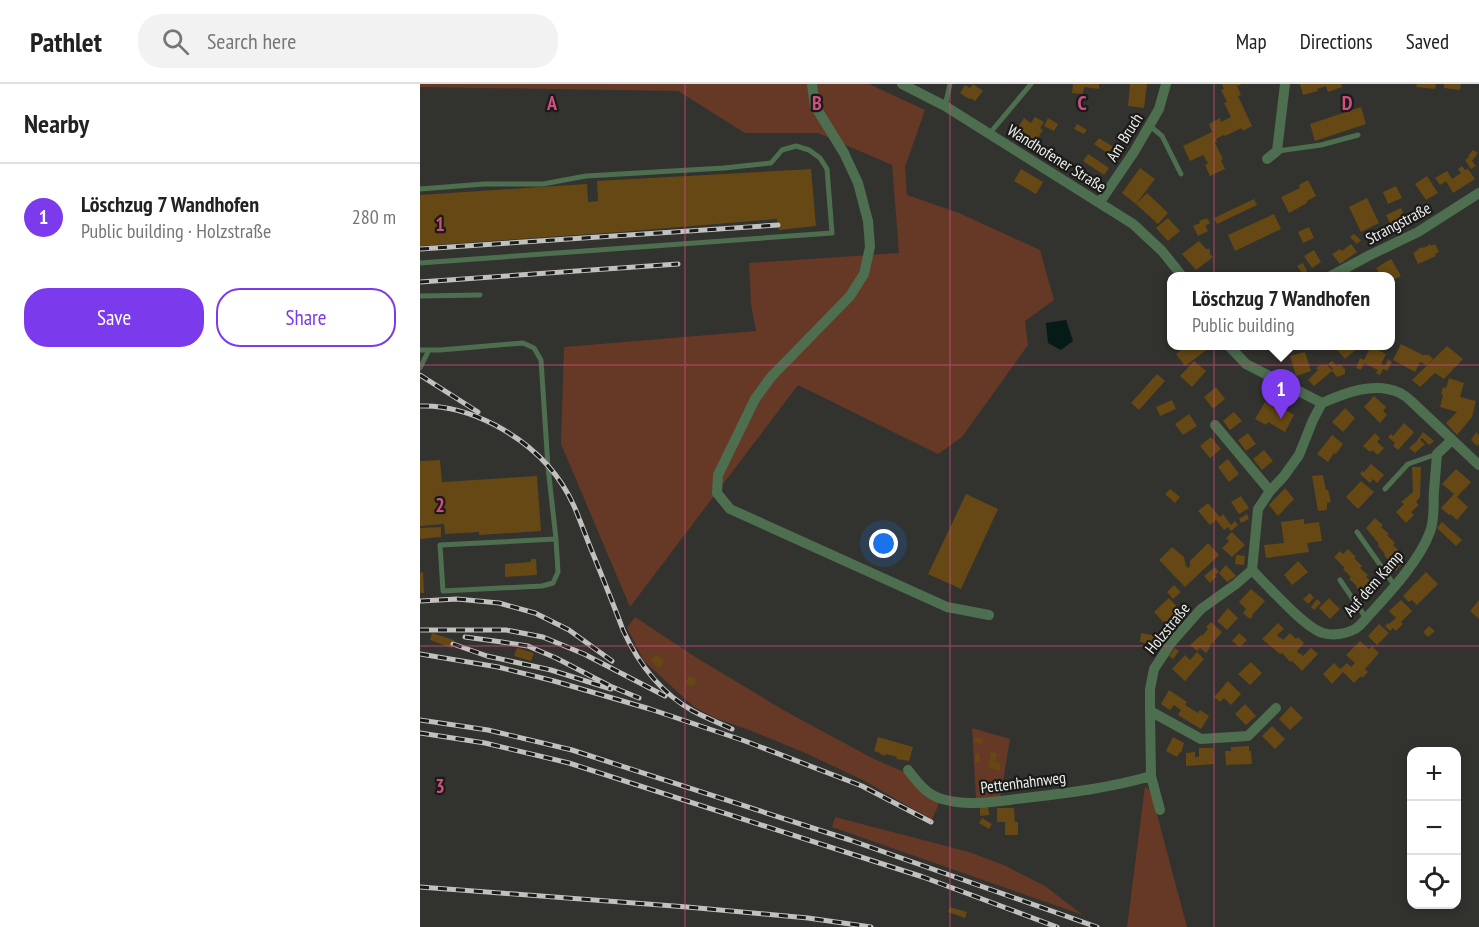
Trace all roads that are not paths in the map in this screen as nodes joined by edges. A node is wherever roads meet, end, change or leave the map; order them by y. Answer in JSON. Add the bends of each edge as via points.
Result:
{"nodes":[{"id":1,"x":812,"y":84,"type":"edge"},
{"id":2,"x":902,"y":84,"type":"edge"},
{"id":3,"x":950,"y":84,"type":"edge"},
{"id":4,"x":1031,"y":84,"type":"edge"},
{"id":5,"x":1166,"y":84,"type":"edge"},
{"id":6,"x":1285,"y":84,"type":"edge"},
{"id":7,"x":945,"y":105,"type":"junction"},
{"id":8,"x":1150,"y":126,"type":"junction"},
{"id":9,"x":990,"y":133,"type":"junction"},
{"id":10,"x":1359,"y":135,"type":"dead end"},
{"id":11,"x":1277,"y":151,"type":"junction"},
{"id":12,"x":1267,"y":159,"type":"dead end"},
{"id":13,"x":1181,"y":174,"type":"dead end"},
{"id":14,"x":420,"y":189,"type":"edge"},
{"id":15,"x":1479,"y":193,"type":"edge"},
{"id":16,"x":1100,"y":202,"type":"junction"},
{"id":17,"x":420,"y":263,"type":"edge"},
{"id":18,"x":1179,"y":272,"type":"edge"},
{"id":19,"x":1338,"y":272,"type":"edge"},
{"id":20,"x":480,"y":295,"type":"dead end"},
{"id":21,"x":420,"y":296,"type":"edge"},
{"id":22,"x":420,"y":350,"type":"edge"},
{"id":23,"x":429,"y":350,"type":"junction"},
{"id":24,"x":1233,"y":350,"type":"edge"},
{"id":25,"x":420,"y":368,"type":"edge"},
{"id":26,"x":1322,"y":403,"type":"junction"},
{"id":27,"x":1215,"y":425,"type":"dead end"},
{"id":28,"x":1452,"y":440,"type":"junction"},
{"id":29,"x":1437,"y":454,"type":"junction"},
{"id":30,"x":1479,"y":465,"type":"edge"},
{"id":31,"x":1385,"y":489,"type":"dead end"},
{"id":32,"x":1270,"y":491,"type":"junction"},
{"id":33,"x":1357,"y":532,"type":"dead end"},
{"id":34,"x":556,"y":539,"type":"junction"},
{"id":35,"x":1252,"y":570,"type":"junction"},
{"id":36,"x":1340,"y":580,"type":"dead end"},
{"id":37,"x":1395,"y":586,"type":"junction"},
{"id":38,"x":989,"y":615,"type":"dead end"},
{"id":39,"x":1366,"y":618,"type":"junction"},
{"id":40,"x":1276,"y":708,"type":"dead end"},
{"id":41,"x":1150,"y":711,"type":"junction"},
{"id":42,"x":908,"y":770,"type":"dead end"},
{"id":43,"x":1151,"y":776,"type":"junction"},
{"id":44,"x":1160,"y":810,"type":"dead end"}],
"edges":[{"from":1,"to":38,"type":"street","via":[[815,106],[858,183],[870,247],[864,274],[850,296],[771,377],[755,399],[718,475],[717,493],[730,509],[947,607]]},
{"from":2,"to":7,"type":"street","name":"Wandhofener Straße"},
{"from":3,"to":7,"type":"lane"},
{"from":4,"to":9,"type":"lane"},
{"from":5,"to":8,"type":"street","name":"Am Bruch"},
{"from":6,"to":11,"type":"street"},
{"from":7,"to":9,"type":"street","name":"Wandhofener Straße"},
{"from":8,"to":13,"type":"lane","via":[[1162,136]]},
{"from":8,"to":16,"type":"street","name":"Am Bruch"},
{"from":9,"to":16,"type":"street","name":"Wandhofener Straße"},
{"from":10,"to":11,"type":"lane"},
{"from":11,"to":12,"type":"street"},
{"from":14,"to":17,"type":"lane","via":[[543,184],[586,176],[771,163],[782,150],[796,146],[820,158],[827,169],[832,233]]},
{"from":15,"to":19,"type":"street","name":"Strangstraße","via":[[1418,232]]},
{"from":16,"to":18,"type":"street","name":"Wandhofener Straße","via":[[1133,224]]},
{"from":20,"to":21,"type":"lane"},
{"from":22,"to":23,"type":"lane"},
{"from":23,"to":25,"type":"lane"},
{"from":23,"to":34,"type":"lane","via":[[523,343],[534,348],[542,360]]},
{"from":24,"to":26,"type":"street","via":[[1246,364]]},
{"from":26,"to":28,"type":"street","via":[[1369,388],[1385,388],[1411,401]]},
{"from":26,"to":32,"type":"street","via":[[1299,455]]},
{"from":27,"to":32,"type":"street"},
{"from":28,"to":29,"type":"street"},
{"from":28,"to":30,"type":"street"},
{"from":29,"to":31,"type":"lane","via":[[1408,464]]},
{"from":29,"to":37,"type":"street","name":"Auf dem Kamp","via":[[1430,532]]},
{"from":32,"to":35,"type":"street","via":[[1258,509]]},
{"from":33,"to":37,"type":"lane"},
{"from":34,"to":34,"type":"lane","via":[[558,572],[553,583],[443,591],[440,545]]},
{"from":35,"to":39,"type":"street","name":"Auf dem Kamp","via":[[1315,630],[1343,633],[1355,629]]},
{"from":35,"to":41,"type":"street","name":"Holzstraße","via":[[1201,609],[1171,643],[1154,669]]},
{"from":36,"to":39,"type":"lane"},
{"from":37,"to":39,"type":"street","name":"Auf dem Kamp"},
{"from":40,"to":41,"type":"street","via":[[1248,736],[1201,740]]},
{"from":41,"to":43,"type":"street","name":"Holzstraße"},
{"from":42,"to":43,"type":"street","name":"Pettenhahnweg","via":[[921,788],[941,799],[970,804],[1069,792]]},
{"from":43,"to":44,"type":"street","name":"Holzstraße"}]}
